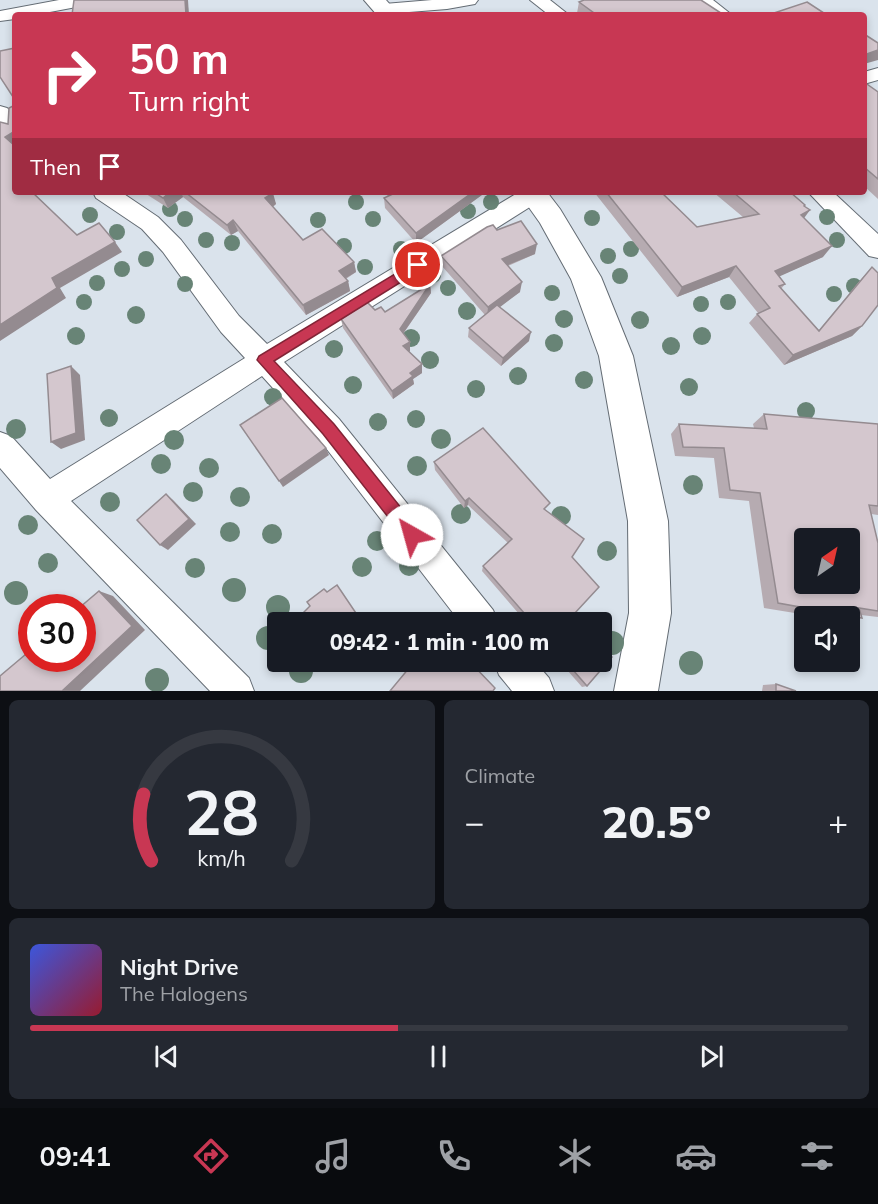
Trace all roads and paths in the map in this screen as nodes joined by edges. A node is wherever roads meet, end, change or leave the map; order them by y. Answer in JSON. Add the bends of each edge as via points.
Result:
{"nodes":[{"id":1,"x":87,"y":0,"type":"edge"},
{"id":2,"x":469,"y":0,"type":"edge"},
{"id":3,"x":539,"y":0,"type":"edge"},
{"id":4,"x":702,"y":0,"type":"edge"},
{"id":5,"x":24,"y":6,"type":"edge"},
{"id":6,"x":382,"y":8,"type":"edge"},
{"id":7,"x":556,"y":12,"type":"edge"},
{"id":8,"x":719,"y":12,"type":"edge"},
{"id":9,"x":0,"y":16,"type":"edge"},
{"id":10,"x":0,"y":113,"type":"edge"},
{"id":11,"x":12,"y":123,"type":"edge"},
{"id":12,"x":108,"y":195,"type":"edge"},
{"id":13,"x":530,"y":195,"type":"edge"},
{"id":14,"x":534,"y":195,"type":"edge"},
{"id":15,"x":822,"y":195,"type":"edge"},
{"id":16,"x":878,"y":249,"type":"edge"},
{"id":17,"x":264,"y":360,"type":"junction"},
{"id":18,"x":0,"y":446,"type":"edge"},
{"id":19,"x":47,"y":499,"type":"junction"},
{"id":20,"x":474,"y":612,"type":"edge"},
{"id":21,"x":520,"y":672,"type":"edge"},
{"id":22,"x":236,"y":691,"type":"edge"},
{"id":23,"x":536,"y":691,"type":"edge"},
{"id":24,"x":636,"y":691,"type":"edge"}],
"edges":[{"from":1,"to":5,"type":"street"},
{"from":2,"to":6,"type":"street"},
{"from":3,"to":7,"type":"street"},
{"from":4,"to":8,"type":"street"},
{"from":5,"to":9,"type":"street"},
{"from":10,"to":11,"type":"street"},
{"from":12,"to":17,"type":"street","via":[[150,223],[172,246],[230,324]]},
{"from":13,"to":17,"type":"street"},
{"from":14,"to":24,"type":"street","via":[[586,277],[616,356],[648,521],[650,613]]},
{"from":15,"to":16,"type":"street"},
{"from":17,"to":19,"type":"street"},
{"from":17,"to":20,"type":"street","via":[[329,429]]},
{"from":18,"to":19,"type":"street"},
{"from":19,"to":22,"type":"street"},
{"from":21,"to":23,"type":"street"}]}
